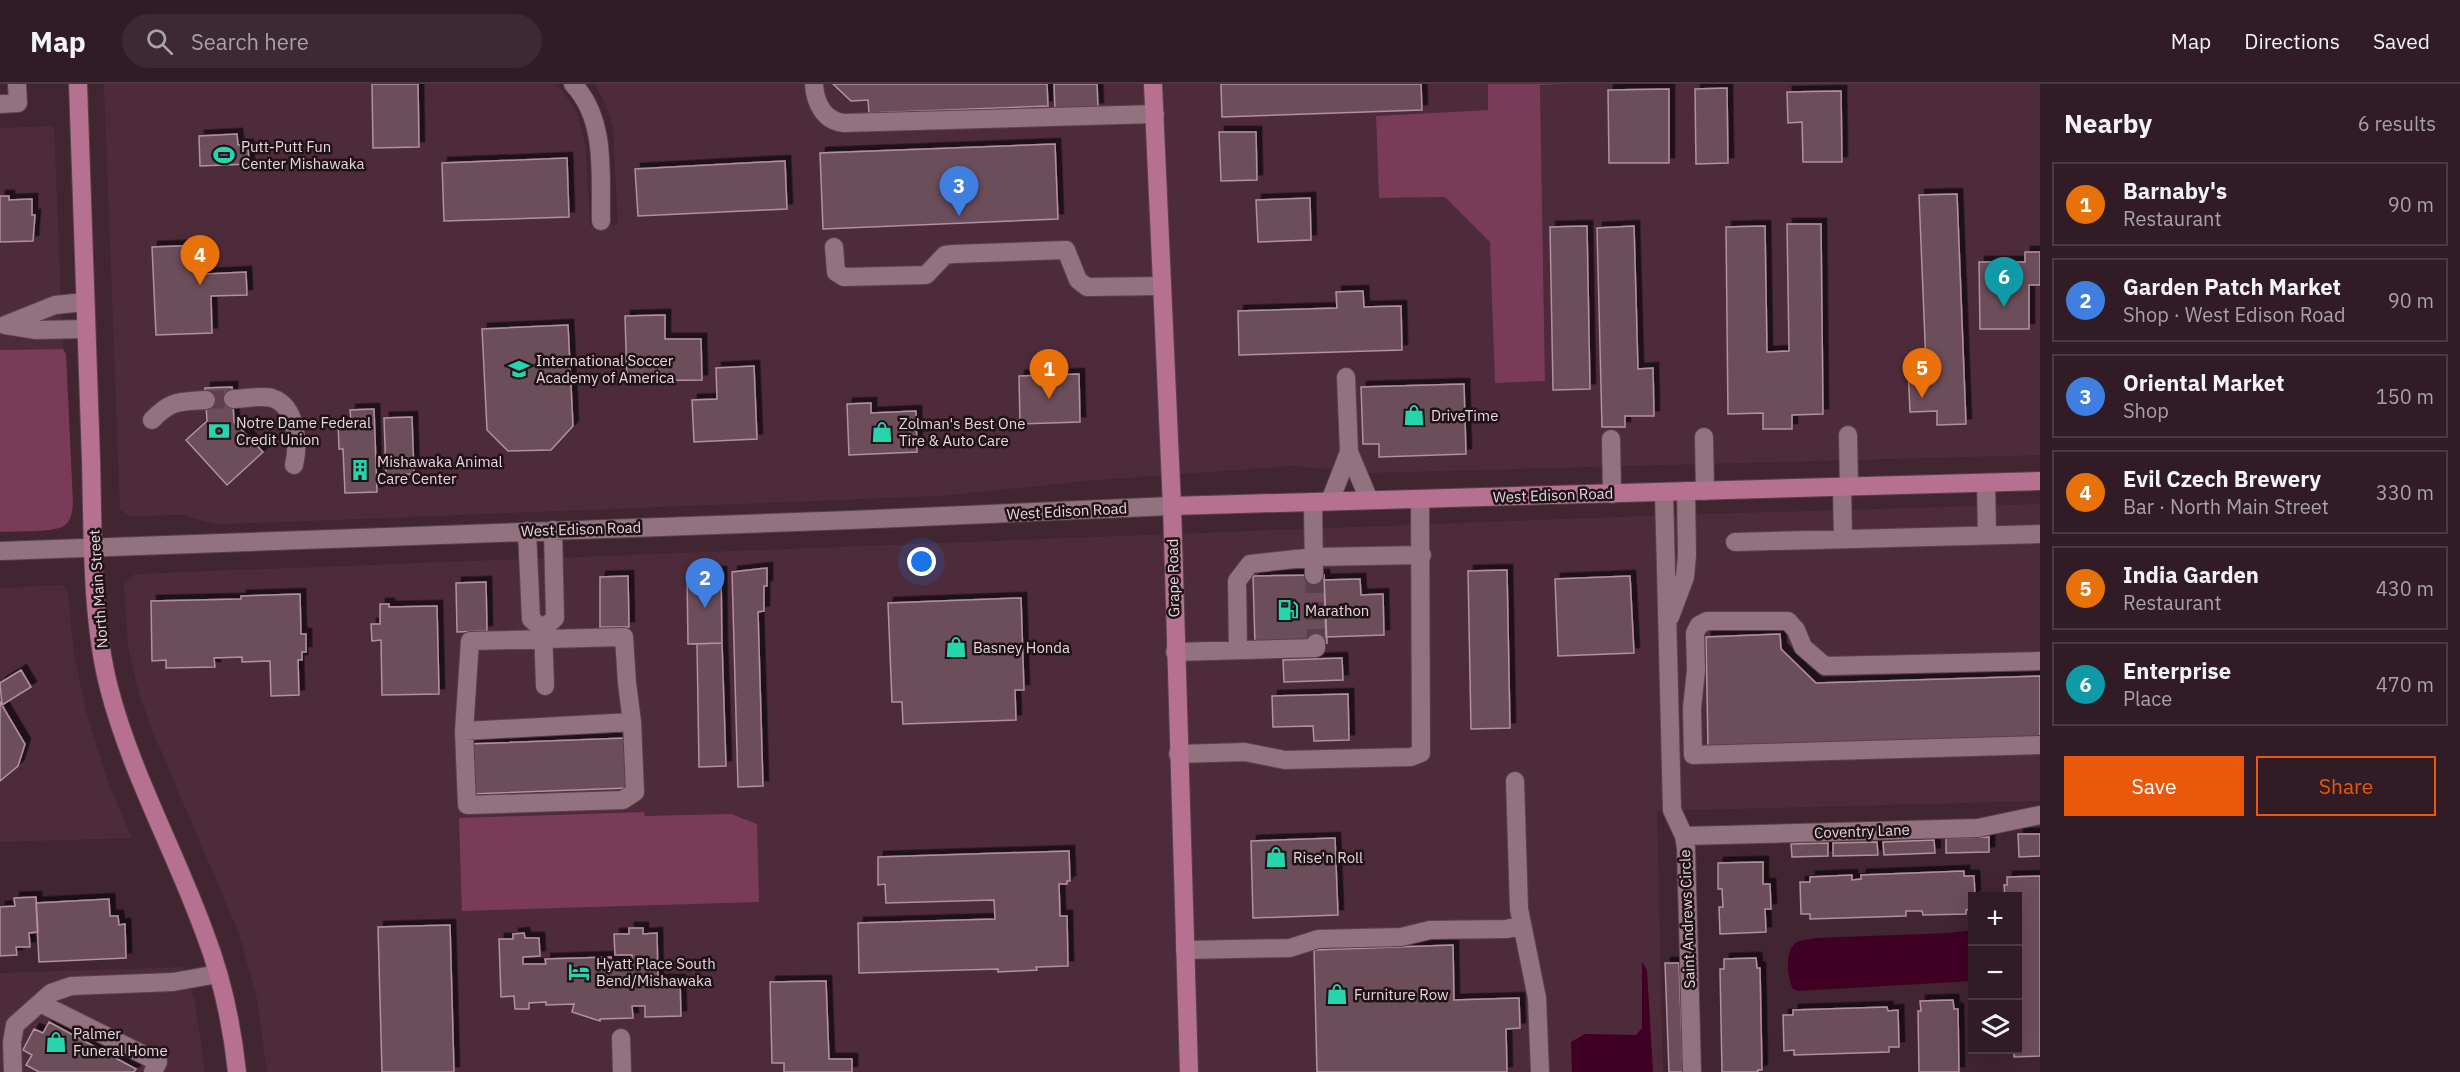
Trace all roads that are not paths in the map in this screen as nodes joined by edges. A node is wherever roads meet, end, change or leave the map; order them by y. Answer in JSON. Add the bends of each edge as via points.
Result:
{"nodes":[{"id":1,"x":17,"y":84,"type":"edge"},
{"id":2,"x":78,"y":84,"type":"edge"},
{"id":3,"x":573,"y":84,"type":"edge"},
{"id":4,"x":814,"y":84,"type":"edge"},
{"id":5,"x":1153,"y":84,"type":"edge"},
{"id":6,"x":0,"y":104,"type":"edge"},
{"id":7,"x":1155,"y":114,"type":"junction"},
{"id":8,"x":601,"y":221,"type":"dead end"},
{"id":9,"x":834,"y":247,"type":"dead end"},
{"id":10,"x":1162,"y":286,"type":"junction"},
{"id":11,"x":85,"y":302,"type":"junction"},
{"id":12,"x":3,"y":325,"type":"edge"},
{"id":13,"x":86,"y":329,"type":"junction"},
{"id":14,"x":1346,"y":377,"type":"dead end"},
{"id":15,"x":233,"y":399,"type":"tunnel mouth"},
{"id":16,"x":206,"y":400,"type":"tunnel mouth"},
{"id":17,"x":152,"y":420,"type":"dead end"},
{"id":18,"x":1848,"y":435,"type":"dead end"},
{"id":19,"x":1704,"y":437,"type":"dead end"},
{"id":20,"x":1611,"y":439,"type":"dead end"},
{"id":21,"x":1349,"y":452,"type":"junction"},
{"id":22,"x":294,"y":465,"type":"dead end"},
{"id":23,"x":2040,"y":481,"type":"edge"},
{"id":24,"x":1986,"y":483,"type":"junction"},
{"id":25,"x":1845,"y":487,"type":"junction"},
{"id":26,"x":1686,"y":491,"type":"junction"},
{"id":27,"x":1705,"y":491,"type":"junction"},
{"id":28,"x":1664,"y":492,"type":"junction"},
{"id":29,"x":1612,"y":494,"type":"junction"},
{"id":30,"x":1420,"y":499,"type":"junction"},
{"id":31,"x":1369,"y":500,"type":"junction"},
{"id":32,"x":1321,"y":502,"type":"junction"},
{"id":33,"x":1172,"y":506,"type":"junction"},
{"id":34,"x":553,"y":530,"type":"junction"},
{"id":35,"x":527,"y":531,"type":"junction"},
{"id":36,"x":2040,"y":534,"type":"edge"},
{"id":37,"x":1987,"y":535,"type":"junction"},
{"id":38,"x":1843,"y":539,"type":"junction"},
{"id":39,"x":1735,"y":542,"type":"dead end"},
{"id":40,"x":94,"y":546,"type":"junction"},
{"id":41,"x":0,"y":551,"type":"edge"},
{"id":42,"x":1422,"y":555,"type":"junction"},
{"id":43,"x":1314,"y":566,"type":"junction"},
{"id":44,"x":1667,"y":624,"type":"junction"},
{"id":45,"x":543,"y":634,"type":"junction"},
{"id":46,"x":1316,"y":644,"type":"dead end"},
{"id":47,"x":1238,"y":650,"type":"junction"},
{"id":48,"x":1175,"y":652,"type":"junction"},
{"id":49,"x":2040,"y":661,"type":"edge"},
{"id":50,"x":545,"y":686,"type":"dead end"},
{"id":51,"x":632,"y":722,"type":"junction"},
{"id":52,"x":464,"y":731,"type":"junction"},
{"id":53,"x":2040,"y":745,"type":"edge"},
{"id":54,"x":1178,"y":754,"type":"junction"},
{"id":55,"x":1515,"y":781,"type":"dead end"},
{"id":56,"x":2040,"y":815,"type":"edge"},
{"id":57,"x":1684,"y":836,"type":"junction"},
{"id":58,"x":1521,"y":925,"type":"junction"},
{"id":59,"x":1185,"y":950,"type":"junction"},
{"id":60,"x":218,"y":974,"type":"junction"},
{"id":61,"x":40,"y":1003,"type":"junction"},
{"id":62,"x":621,"y":1038,"type":"dead end"},
{"id":63,"x":13,"y":1072,"type":"edge"},
{"id":64,"x":153,"y":1072,"type":"edge"},
{"id":65,"x":237,"y":1072,"type":"edge"},
{"id":66,"x":622,"y":1072,"type":"edge"},
{"id":67,"x":1189,"y":1072,"type":"edge"},
{"id":68,"x":1540,"y":1072,"type":"edge"},
{"id":69,"x":1692,"y":1072,"type":"edge"}],
"edges":[{"from":1,"to":6,"type":"street","via":[[18,103]]},
{"from":2,"to":11,"type":"main road","name":"North Main Street"},
{"from":3,"to":8,"type":"street","via":[[590,110],[597,131]]},
{"from":4,"to":7,"type":"street","via":[[815,97],[824,113],[844,123]]},
{"from":5,"to":7,"type":"main road","name":"Grape Road"},
{"from":7,"to":10,"type":"main road","name":"Grape Road"},
{"from":9,"to":10,"type":"street","via":[[836,272],[844,277],[926,275],[945,255],[953,254],[1066,250],[1078,280],[1087,287]]},
{"from":10,"to":33,"type":"main road","name":"Grape Road"},
{"from":11,"to":12,"type":"street","via":[[55,305]]},
{"from":11,"to":13,"type":"main road","name":"North Main Street"},
{"from":12,"to":13,"type":"street","via":[[36,330]]},
{"from":13,"to":40,"type":"main road","name":"North Main Street"},
{"from":14,"to":21,"type":"street"},
{"from":15,"to":22,"type":"street","via":[[272,398],[287,410],[294,420]]},
{"from":16,"to":17,"type":"street","via":[[173,402]]},
{"from":18,"to":25,"type":"street"},
{"from":19,"to":27,"type":"street"},
{"from":20,"to":29,"type":"street"},
{"from":21,"to":31,"type":"street"},
{"from":21,"to":32,"type":"street"},
{"from":23,"to":24,"type":"main road","name":"West Edison Road"},
{"from":24,"to":25,"type":"main road","name":"West Edison Road"},
{"from":24,"to":37,"type":"street"},
{"from":25,"to":27,"type":"main road","name":"West Edison Road"},
{"from":25,"to":38,"type":"street"},
{"from":26,"to":27,"type":"main road","name":"West Edison Road"},
{"from":26,"to":28,"type":"main road","name":"West Edison Road"},
{"from":26,"to":44,"type":"street","name":"Saint Andrews Circle","via":[[1685,577]]},
{"from":28,"to":29,"type":"main road","name":"West Edison Road"},
{"from":28,"to":44,"type":"street","name":"Saint Andrews Circle"},
{"from":29,"to":30,"type":"main road","name":"West Edison Road"},
{"from":30,"to":31,"type":"main road","name":"West Edison Road"},
{"from":30,"to":42,"type":"street"},
{"from":31,"to":32,"type":"main road","name":"West Edison Road"},
{"from":32,"to":33,"type":"main road","name":"West Edison Road"},
{"from":32,"to":43,"type":"street"},
{"from":33,"to":34,"type":"street","name":"West Edison Road"},
{"from":33,"to":48,"type":"main road","name":"Grape Road"},
{"from":34,"to":35,"type":"street","name":"West Edison Road"},
{"from":34,"to":45,"type":"street","via":[[555,618]]},
{"from":35,"to":40,"type":"street","name":"West Edison Road"},
{"from":35,"to":45,"type":"street","via":[[531,619]]},
{"from":36,"to":37,"type":"street"},
{"from":37,"to":38,"type":"street"},
{"from":38,"to":39,"type":"street"},
{"from":40,"to":41,"type":"street","name":"West Edison Road"},
{"from":40,"to":60,"type":"main road","name":"North Main Street","via":[[99,632],[109,687]]},
{"from":42,"to":43,"type":"street"},
{"from":42,"to":54,"type":"street","via":[[1421,753],[1411,757],[1285,760],[1245,752]]},
{"from":43,"to":47,"type":"street","via":[[1250,564],[1237,582]]},
{"from":44,"to":57,"type":"street","name":"Saint Andrews Circle","via":[[1672,810]]},
{"from":45,"to":50,"type":"street"},
{"from":45,"to":51,"type":"street","via":[[624,638]]},
{"from":45,"to":52,"type":"street","via":[[470,641]]},
{"from":46,"to":47,"type":"street","via":[[1316,648]]},
{"from":47,"to":48,"type":"street"},
{"from":48,"to":54,"type":"main road","name":"Grape Road"},
{"from":49,"to":53,"type":"street","via":[[1825,666],[1803,647],[1788,621],[1707,621],[1695,633],[1692,708],[1693,755]]},
{"from":51,"to":52,"type":"street"},
{"from":51,"to":52,"type":"street","via":[[635,792],[623,800],[467,805]]},
{"from":54,"to":59,"type":"main road","name":"Grape Road"},
{"from":55,"to":58,"type":"street"},
{"from":56,"to":57,"type":"street","name":"Coventry Lane","via":[[1978,828]]},
{"from":57,"to":69,"type":"street","name":"Saint Andrews Circle"},
{"from":58,"to":59,"type":"street","via":[[1506,929],[1430,930],[1401,937],[1318,939],[1290,948]]},
{"from":58,"to":68,"type":"street","via":[[1537,998]]},
{"from":59,"to":67,"type":"main road","name":"Grape Road"},
{"from":60,"to":61,"type":"street","via":[[173,982],[64,987]]},
{"from":60,"to":65,"type":"main road","name":"North Main Street"},
{"from":61,"to":63,"type":"street","via":[[15,1025]]},
{"from":61,"to":64,"type":"street","via":[[158,1062]]},
{"from":62,"to":66,"type":"street"}]}
